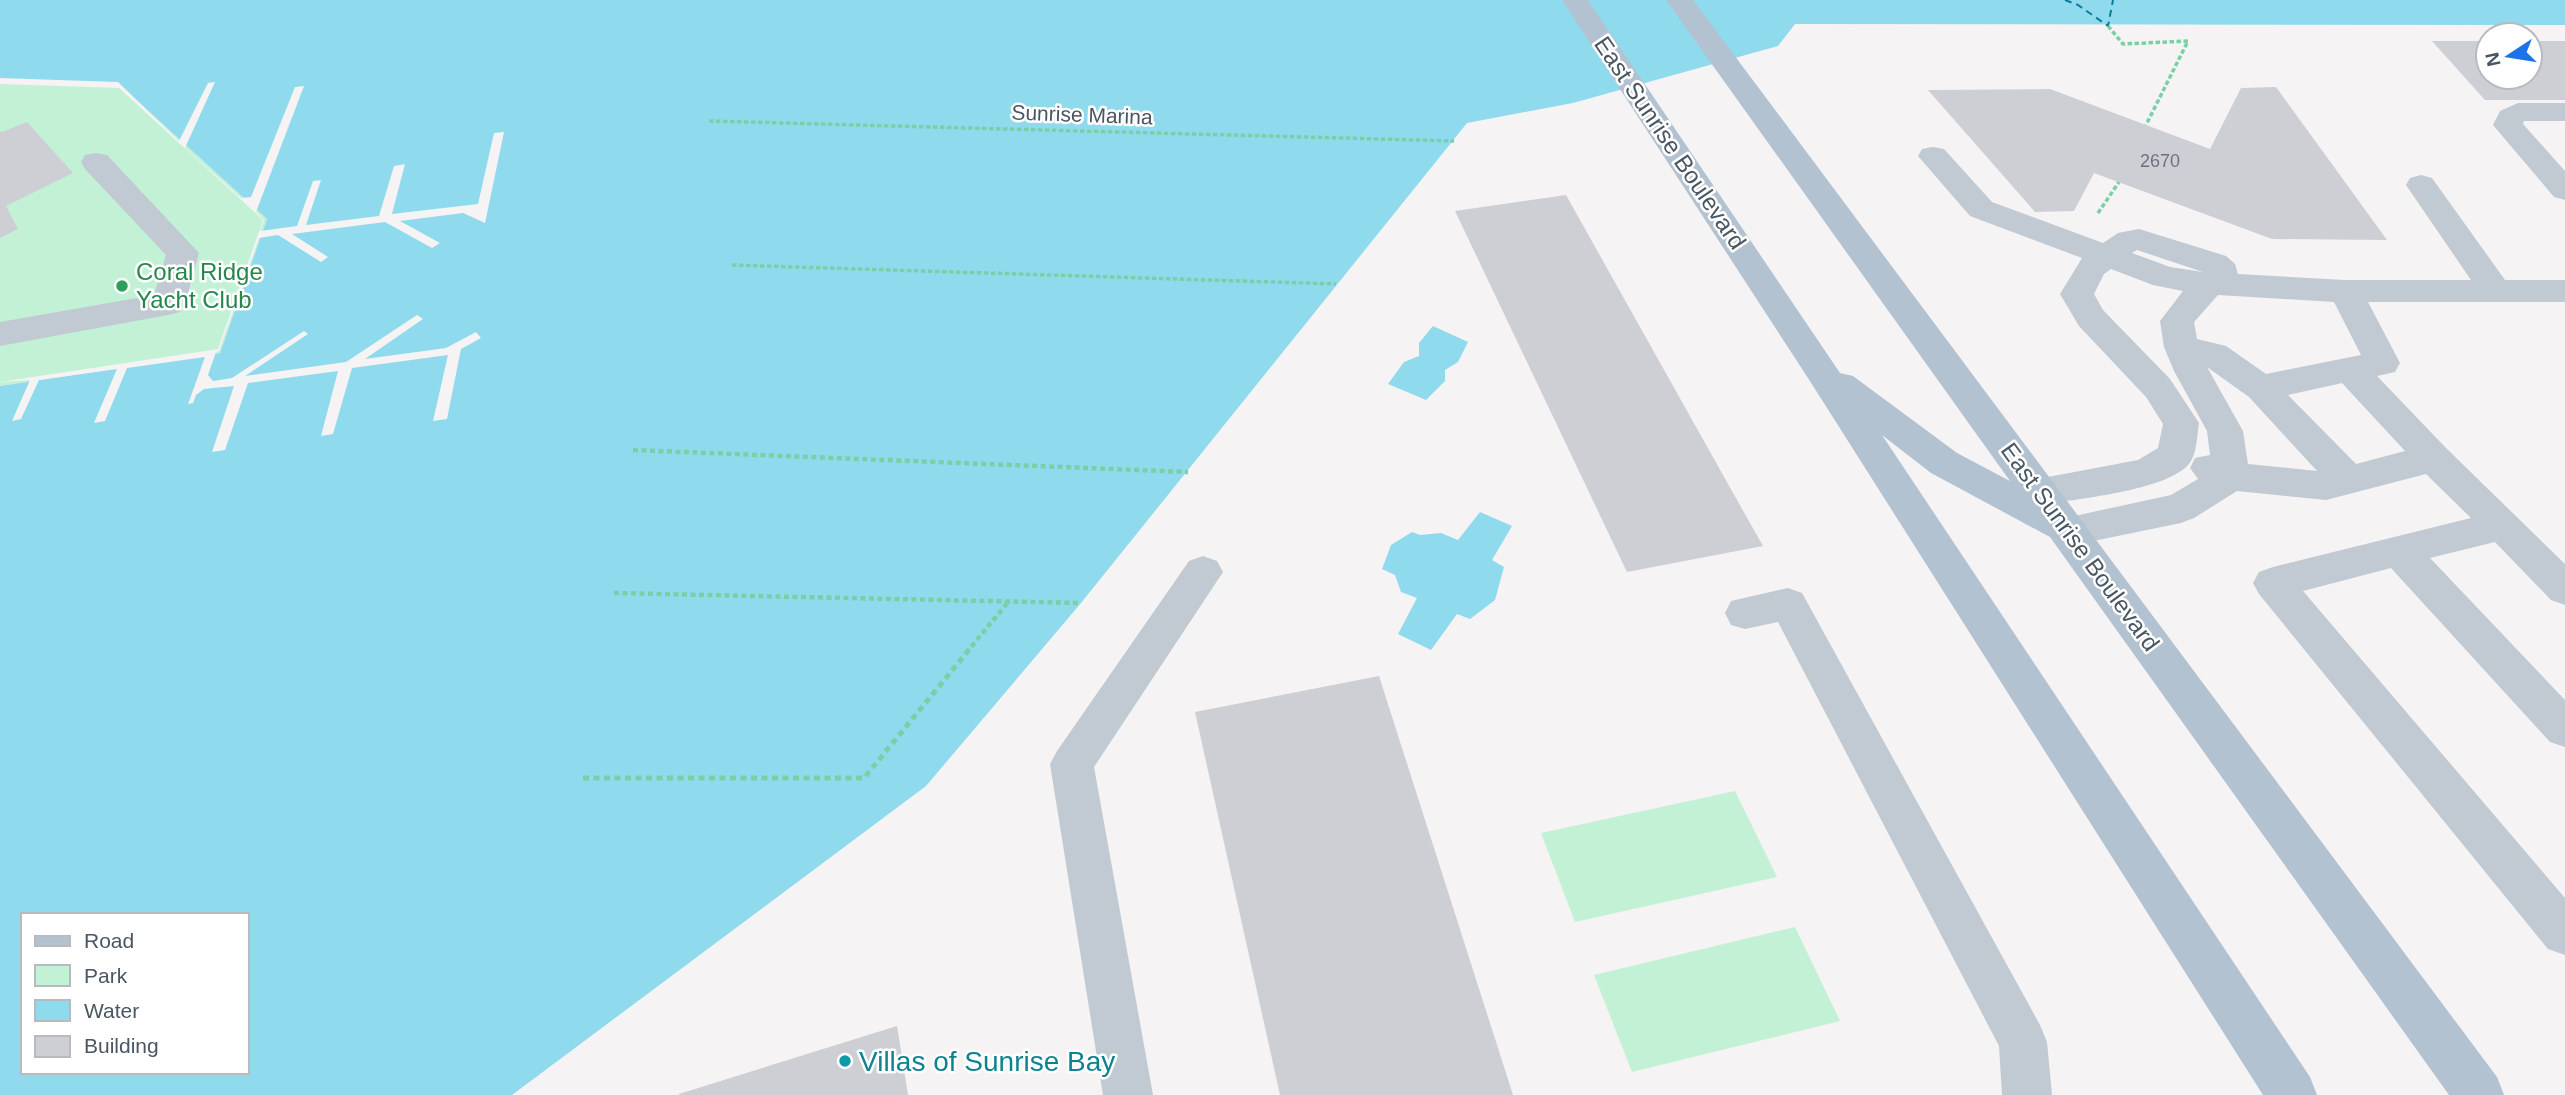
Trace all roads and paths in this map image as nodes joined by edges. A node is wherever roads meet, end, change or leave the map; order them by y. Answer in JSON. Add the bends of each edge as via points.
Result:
{"nodes":[{"id":1,"x":1575,"y":0,"type":"edge"},
{"id":2,"x":1679,"y":0,"type":"edge"},
{"id":3,"x":2108,"y":26,"type":"dead end"},
{"id":4,"x":2565,"y":112,"type":"edge"},
{"id":5,"x":709,"y":121,"type":"dead end"},
{"id":6,"x":2146,"y":125,"type":"dead end"},
{"id":7,"x":1454,"y":141,"type":"dead end"},
{"id":8,"x":1933,"y":156,"type":"dead end"},
{"id":9,"x":96,"y":162,"type":"dead end"},
{"id":10,"x":2421,"y":185,"type":"dead end"},
{"id":11,"x":2565,"y":190,"type":"edge"},
{"id":12,"x":2107,"y":257,"type":"junction"},
{"id":13,"x":732,"y":265,"type":"dead end"},
{"id":14,"x":1336,"y":284,"type":"dead end"},
{"id":15,"x":2212,"y":284,"type":"junction"},
{"id":16,"x":2495,"y":290,"type":"junction"},
{"id":17,"x":2345,"y":291,"type":"junction"},
{"id":18,"x":2565,"y":291,"type":"edge"},
{"id":19,"x":0,"y":334,"type":"edge"},
{"id":20,"x":2181,"y":347,"type":"junction"},
{"id":21,"x":1820,"y":369,"type":"junction"},
{"id":22,"x":2349,"y":369,"type":"junction"},
{"id":23,"x":2261,"y":388,"type":"junction"},
{"id":24,"x":633,"y":450,"type":"dead end"},
{"id":25,"x":2175,"y":456,"type":"junction"},
{"id":26,"x":2433,"y":458,"type":"junction"},
{"id":27,"x":1188,"y":472,"type":"dead end"},
{"id":28,"x":2231,"y":476,"type":"junction"},
{"id":29,"x":2348,"y":480,"type":"junction"},
{"id":30,"x":2040,"y":491,"type":"junction"},
{"id":31,"x":2502,"y":525,"type":"junction"},
{"id":32,"x":2069,"y":531,"type":"junction"},
{"id":33,"x":2399,"y":551,"type":"junction"},
{"id":34,"x":1203,"y":572,"type":"dead end"},
{"id":35,"x":2565,"y":589,"type":"edge"},
{"id":36,"x":614,"y":593,"type":"dead end"},
{"id":37,"x":1009,"y":601,"type":"junction"},
{"id":38,"x":1081,"y":603,"type":"dead end"},
{"id":39,"x":1745,"y":612,"type":"dead end"},
{"id":40,"x":2565,"y":729,"type":"edge"},
{"id":41,"x":583,"y":778,"type":"dead end"},
{"id":42,"x":2565,"y":933,"type":"edge"},
{"id":43,"x":1128,"y":1095,"type":"edge"},
{"id":44,"x":2027,"y":1095,"type":"edge"},
{"id":45,"x":2292,"y":1095,"type":"edge"},
{"id":46,"x":2479,"y":1095,"type":"edge"}],
"edges":[{"from":1,"to":21,"type":"main road","name":"East Sunrise Boulevard"},
{"from":2,"to":30,"type":"main road","name":"East Sunrise Boulevard"},
{"from":3,"to":6,"type":"path","via":[[2123,44],[2188,41]]},
{"from":4,"to":11,"type":"lane","via":[[2518,112],[2508,125]]},
{"from":5,"to":7,"type":"path","name":"Sunrise Marina"},
{"from":8,"to":12,"type":"lane","via":[[1981,209]]},
{"from":9,"to":19,"type":"lane","via":[[184,253],[169,304]]},
{"from":10,"to":16,"type":"lane"},
{"from":12,"to":15,"type":"lane","via":[[2165,277]]},
{"from":12,"to":25,"type":"lane","via":[[2091,267],[2077,295],[2091,318],[2158,388],[2180,423]]},
{"from":13,"to":14,"type":"path"},
{"from":15,"to":17,"type":"lane"},
{"from":15,"to":20,"type":"lane","via":[[2177,320]]},
{"from":16,"to":17,"type":"lane"},
{"from":16,"to":18,"type":"lane"},
{"from":17,"to":22,"type":"lane","via":[[2383,363]]},
{"from":20,"to":23,"type":"lane","via":[[2214,355]]},
{"from":20,"to":28,"type":"lane","via":[[2225,432]]},
{"from":21,"to":32,"type":"main road","via":[[1944,463]]},
{"from":21,"to":45,"type":"main road","name":"East Sunrise Boulevard"},
{"from":22,"to":23,"type":"lane"},
{"from":22,"to":26,"type":"lane"},
{"from":23,"to":29,"type":"lane"},
{"from":24,"to":27,"type":"path"},
{"from":25,"to":28,"type":"lane"},
{"from":25,"to":30,"type":"lane","via":[[2146,472]]},
{"from":26,"to":29,"type":"lane"},
{"from":26,"to":31,"type":"lane"},
{"from":28,"to":29,"type":"lane","via":[[2326,486]]},
{"from":28,"to":32,"type":"lane","via":[[2181,508]]},
{"from":30,"to":32,"type":"main road","name":"East Sunrise Boulevard"},
{"from":31,"to":33,"type":"lane"},
{"from":31,"to":35,"type":"lane"},
{"from":32,"to":46,"type":"main road","name":"East Sunrise Boulevard"},
{"from":33,"to":40,"type":"lane"},
{"from":33,"to":42,"type":"lane","via":[[2273,583]]},
{"from":34,"to":43,"type":"lane","via":[[1072,764]]},
{"from":36,"to":37,"type":"path"},
{"from":37,"to":38,"type":"path"},
{"from":37,"to":41,"type":"path","via":[[864,778]]},
{"from":39,"to":44,"type":"lane","via":[[1788,604],[2023,1042]]}]}
